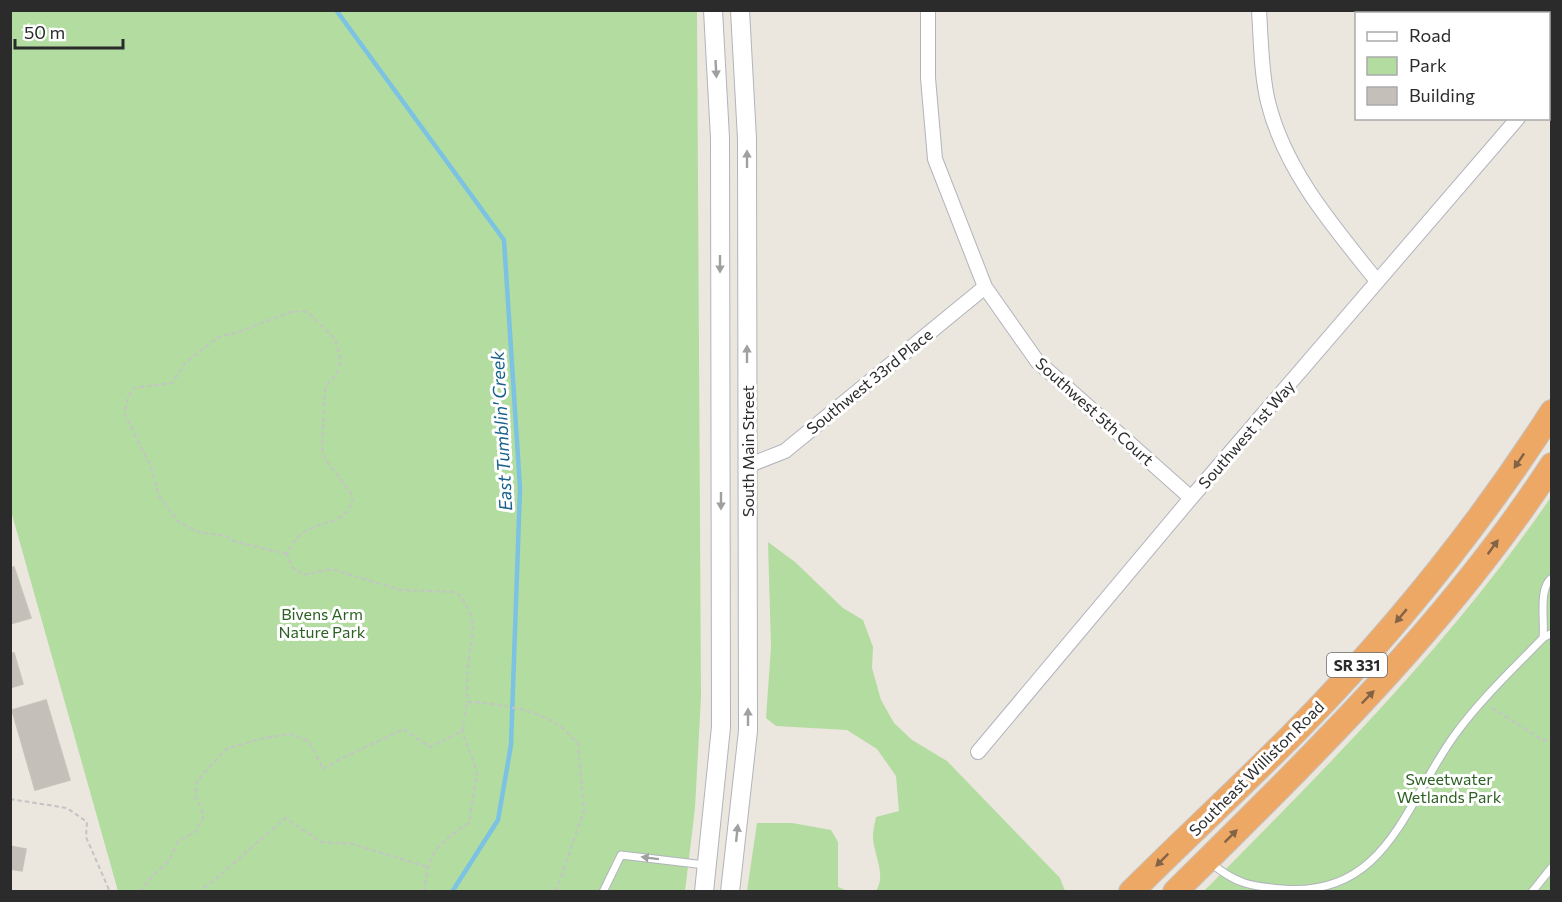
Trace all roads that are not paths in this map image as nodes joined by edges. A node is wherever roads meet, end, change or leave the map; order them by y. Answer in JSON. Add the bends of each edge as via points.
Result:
{"nodes":[{"id":1,"x":713,"y":10,"type":"edge"},
{"id":2,"x":740,"y":10,"type":"edge"},
{"id":3,"x":928,"y":10,"type":"edge"},
{"id":4,"x":1258,"y":10,"type":"edge"},
{"id":5,"x":1516,"y":120,"type":"edge"},
{"id":6,"x":1377,"y":281,"type":"junction"},
{"id":7,"x":985,"y":287,"type":"junction"},
{"id":8,"x":1551,"y":412,"type":"edge"},
{"id":9,"x":1551,"y":465,"type":"edge"},
{"id":10,"x":747,"y":466,"type":"junction"},
{"id":11,"x":720,"y":467,"type":"junction"},
{"id":12,"x":1191,"y":498,"type":"junction"},
{"id":13,"x":1551,"y":578,"type":"edge"},
{"id":14,"x":1551,"y":633,"type":"edge"},
{"id":15,"x":1544,"y":638,"type":"junction"},
{"id":16,"x":978,"y":752,"type":"dead end"},
{"id":17,"x":718,"y":774,"type":"junction"},
{"id":18,"x":743,"y":775,"type":"junction"},
{"id":19,"x":1184,"y":838,"type":"junction"},
{"id":20,"x":1207,"y":860,"type":"junction"},
{"id":21,"x":708,"y":865,"type":"junction"},
{"id":22,"x":1551,"y":867,"type":"edge"},
{"id":23,"x":1321,"y":890,"type":"edge"},
{"id":24,"x":603,"y":891,"type":"edge"},
{"id":25,"x":704,"y":891,"type":"edge"},
{"id":26,"x":730,"y":891,"type":"edge"},
{"id":27,"x":1131,"y":891,"type":"edge"},
{"id":28,"x":1175,"y":891,"type":"edge"},
{"id":29,"x":1532,"y":891,"type":"edge"}],
"edges":[{"from":1,"to":11,"type":"main road","name":"South Main Street","one_way":true,"via":[[720,138]]},
{"from":10,"to":2,"type":"main road","name":"South Main Street","one_way":true,"via":[[747,139]]},
{"from":3,"to":7,"type":"street","name":"Southwest 5th Court","via":[[928,78],[935,159]]},
{"from":4,"to":6,"type":"street","via":[[1268,101],[1291,164]]},
{"from":5,"to":6,"type":"street","name":"Southwest 1st Way"},
{"from":6,"to":12,"type":"street","name":"Southwest 1st Way"},
{"from":7,"to":10,"type":"street","name":"Southwest 33rd Place","via":[[784,451]]},
{"from":7,"to":12,"type":"street","name":"Southwest 5th Court","via":[[1037,361]]},
{"from":8,"to":19,"type":"highway","name":"Southeast Williston Road","number":"SR 331","one_way":true,"via":[[1467,533],[1392,627],[1299,727]]},
{"from":20,"to":9,"type":"highway","name":"Southeast Williston Road","number":"SR 331","one_way":true,"via":[[1377,687],[1488,554]]},
{"from":10,"to":11,"type":"main road"},
{"from":18,"to":10,"type":"main road","name":"South Main Street","one_way":true,"via":[[748,731]]},
{"from":11,"to":17,"type":"main road","name":"South Main Street","one_way":true},
{"from":12,"to":16,"type":"street","name":"Southwest 1st Way"},
{"from":13,"to":15,"type":"lane","via":[[1543,594]]},
{"from":14,"to":15,"type":"lane"},
{"from":15,"to":23,"type":"lane","via":[[1455,736],[1418,791],[1396,835],[1371,862]]},
{"from":17,"to":18,"type":"main road"},
{"from":17,"to":21,"type":"main road","name":"South Main Street"},
{"from":26,"to":18,"type":"main road","name":"South Main Street","one_way":true},
{"from":19,"to":20,"type":"highway"},
{"from":19,"to":27,"type":"highway","name":"Southeast Williston Road","number":"SR 331","one_way":true},
{"from":20,"to":23,"type":"lane","via":[[1244,884]]},
{"from":20,"to":28,"type":"highway","name":"Southeast Williston Road","number":"SR 331"},
{"from":21,"to":24,"type":"lane","one_way":true,"via":[[621,855]]},
{"from":21,"to":25,"type":"main road","name":"South Main Street"},
{"from":22,"to":29,"type":"lane"}]}
